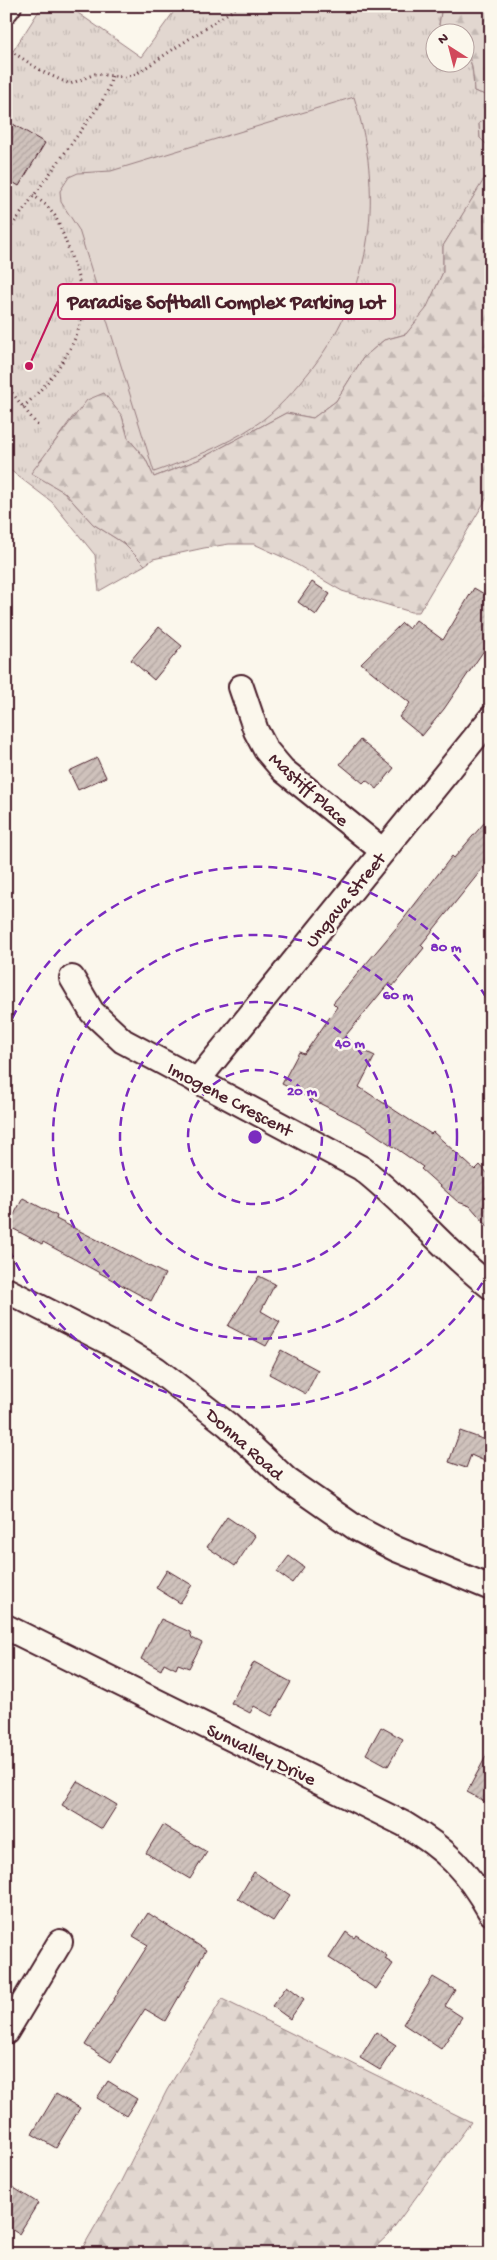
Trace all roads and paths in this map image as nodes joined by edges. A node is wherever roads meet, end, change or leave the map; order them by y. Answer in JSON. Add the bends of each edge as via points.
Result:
{"nodes":[{"id":1,"x":8,"y":6,"type":"edge"},
{"id":2,"x":239,"y":6,"type":"edge"},
{"id":3,"x":6,"y":10,"type":"edge"},
{"id":4,"x":6,"y":48,"type":"edge"},
{"id":5,"x":112,"y":76,"type":"junction"},
{"id":6,"x":34,"y":196,"type":"junction"},
{"id":7,"x":6,"y":234,"type":"edge"},
{"id":8,"x":6,"y":385,"type":"edge"},
{"id":9,"x":23,"y":407,"type":"junction"},
{"id":10,"x":38,"y":426,"type":"dead end"},
{"id":11,"x":241,"y":687,"type":"dead end"},
{"id":12,"x":491,"y":718,"type":"edge"},
{"id":13,"x":383,"y":851,"type":"junction"},
{"id":14,"x":72,"y":978,"type":"dead end"},
{"id":15,"x":197,"y":1081,"type":"junction"},
{"id":16,"x":491,"y":1287,"type":"edge"},
{"id":17,"x":6,"y":1290,"type":"edge"},
{"id":18,"x":491,"y":1588,"type":"edge"},
{"id":19,"x":6,"y":1627,"type":"edge"},
{"id":20,"x":491,"y":1913,"type":"edge"},
{"id":21,"x":60,"y":1942,"type":"dead end"},
{"id":22,"x":6,"y":2032,"type":"edge"}],
"edges":[{"from":1,"to":3,"type":"street"},
{"from":2,"to":5,"type":"path","via":[[136,74]]},
{"from":4,"to":5,"type":"path","via":[[45,73],[70,84],[95,74]]},
{"from":5,"to":6,"type":"path","via":[[101,104]]},
{"from":6,"to":7,"type":"path"},
{"from":6,"to":9,"type":"path","via":[[55,216],[83,301],[77,328],[60,367]]},
{"from":8,"to":9,"type":"path"},
{"from":9,"to":10,"type":"path"},
{"from":11,"to":13,"type":"street","name":"Mastiff Place","via":[[256,731],[266,750],[283,770]]},
{"from":12,"to":13,"type":"street","name":"Ungava Street"},
{"from":13,"to":15,"type":"street","name":"Ungava Street"},
{"from":14,"to":15,"type":"street","name":"Imogene Crescent","via":[[92,1012],[113,1033]]},
{"from":15,"to":16,"type":"street","name":"Imogene Crescent","via":[[361,1168],[386,1187],[459,1260]]},
{"from":17,"to":18,"type":"street","name":"Donna Road","via":[[156,1369],[228,1425],[287,1480],[356,1528],[396,1549]]},
{"from":19,"to":20,"type":"street","name":"Sunvalley Drive","via":[[411,1828],[453,1859]]},
{"from":21,"to":22,"type":"street"}]}
